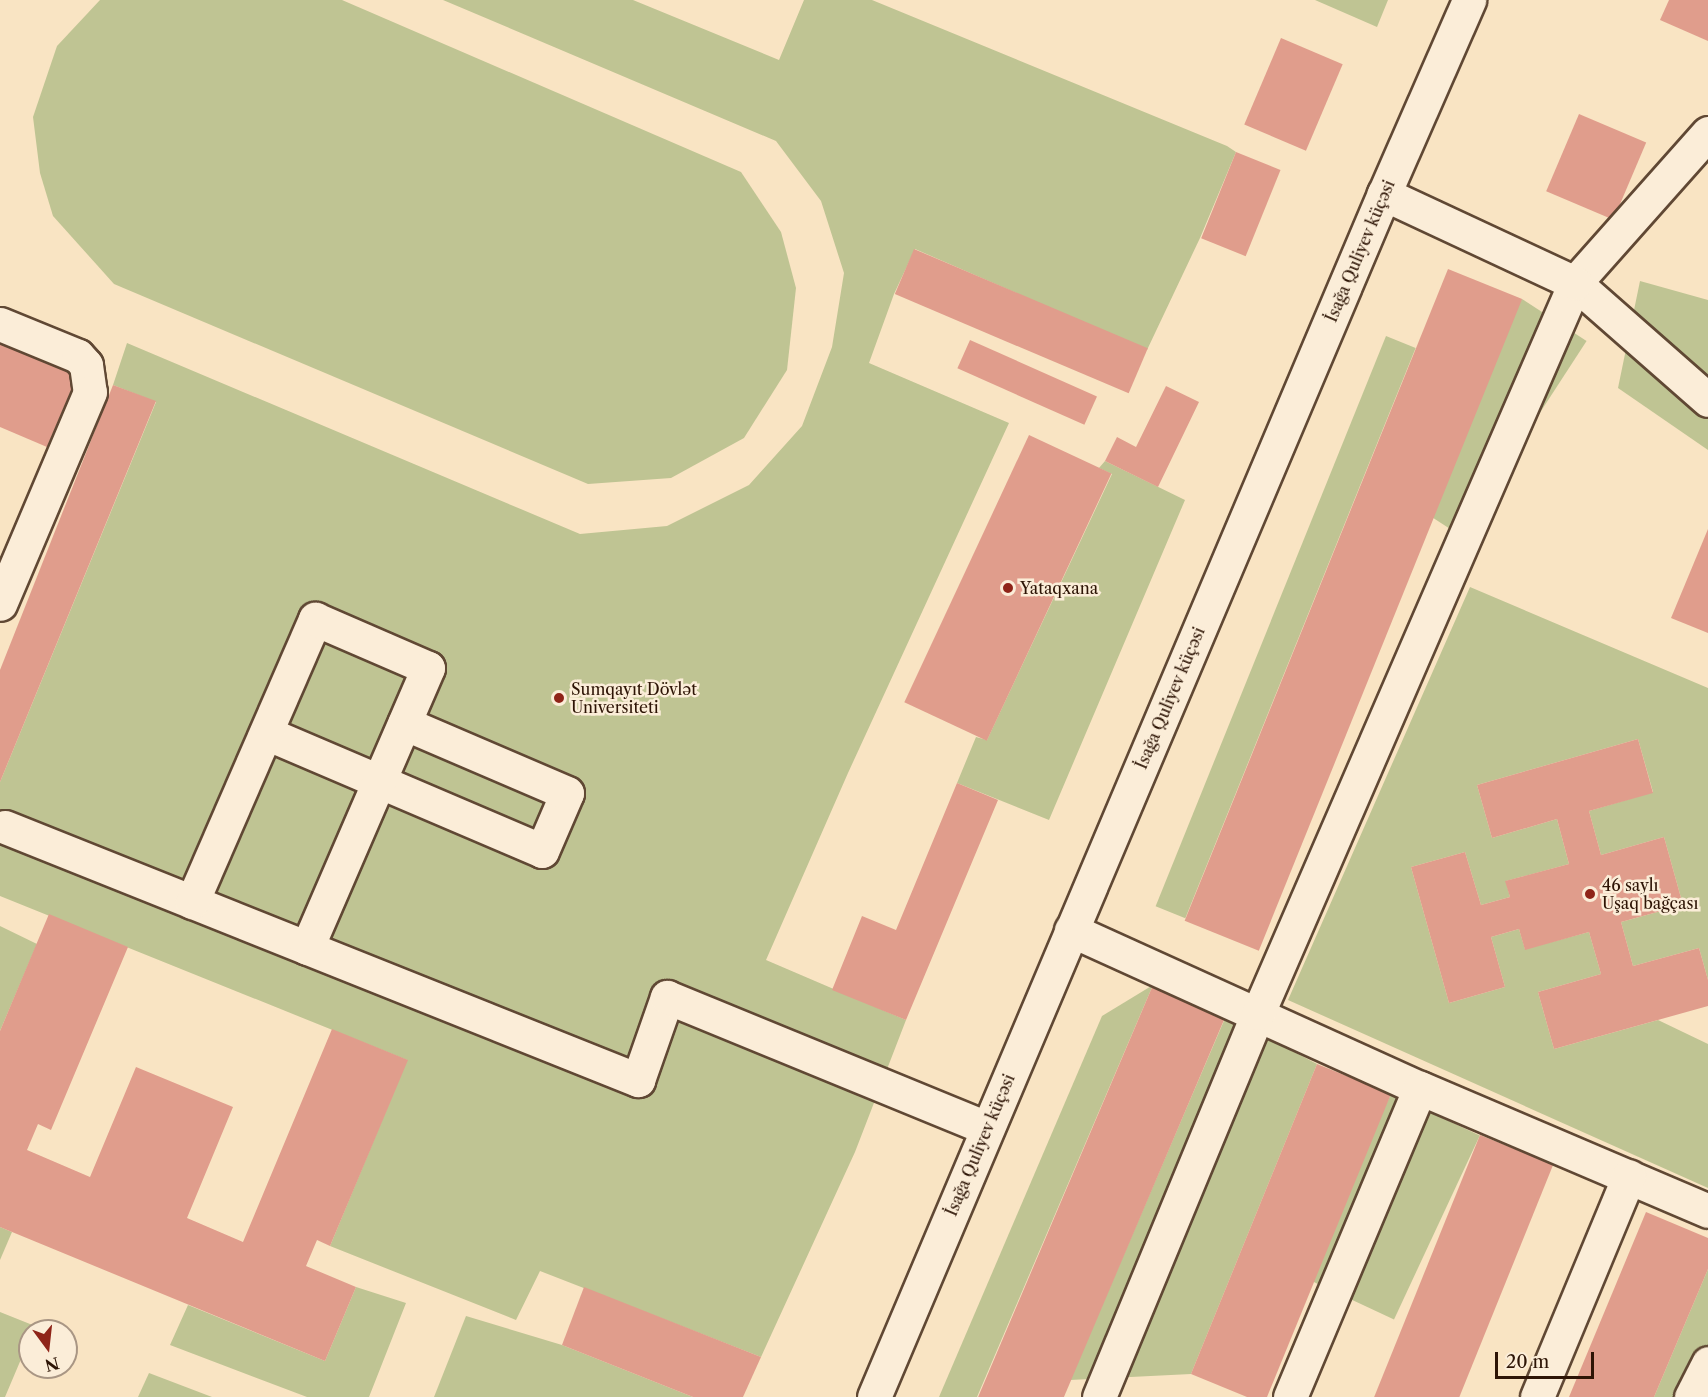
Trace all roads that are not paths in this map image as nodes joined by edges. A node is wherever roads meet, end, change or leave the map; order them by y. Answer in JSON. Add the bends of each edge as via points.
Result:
{"nodes":[{"id":1,"x":1469,"y":0,"type":"edge"},
{"id":2,"x":1708,"y":133,"type":"edge"},
{"id":3,"x":1384,"y":194,"type":"junction"},
{"id":4,"x":1575,"y":283,"type":"junction"},
{"id":5,"x":0,"y":324,"type":"edge"},
{"id":6,"x":1708,"y":400,"type":"edge"},
{"id":7,"x":0,"y":604,"type":"edge"},
{"id":8,"x":404,"y":723,"type":"junction"},
{"id":9,"x":266,"y":733,"type":"junction"},
{"id":10,"x":379,"y":782,"type":"junction"},
{"id":11,"x":5,"y":827,"type":"dead end"},
{"id":12,"x":192,"y":902,"type":"junction"},
{"id":13,"x":1071,"y":930,"type":"junction"},
{"id":14,"x":307,"y":948,"type":"junction"},
{"id":15,"x":1258,"y":1013,"type":"junction"},
{"id":16,"x":1420,"y":1088,"type":"junction"},
{"id":17,"x":987,"y":1128,"type":"junction"},
{"id":18,"x":1629,"y":1176,"type":"junction"},
{"id":19,"x":1708,"y":1211,"type":"edge"},
{"id":20,"x":1708,"y":1363,"type":"edge"},
{"id":21,"x":1107,"y":1395,"type":"edge"},
{"id":22,"x":874,"y":1397,"type":"edge"},
{"id":23,"x":1290,"y":1397,"type":"edge"},
{"id":24,"x":1538,"y":1397,"type":"edge"},
{"id":25,"x":1691,"y":1397,"type":"edge"}],
"edges":[{"from":1,"to":3,"type":"street","name":"İsağa Quliyev küçəsi"},
{"from":2,"to":4,"type":"street"},
{"from":3,"to":4,"type":"street"},
{"from":3,"to":13,"type":"street","name":"İsağa Quliyev küçəsi"},
{"from":4,"to":6,"type":"street"},
{"from":4,"to":15,"type":"street"},
{"from":5,"to":7,"type":"street","via":[[78,356],[86,365],[90,392]]},
{"from":8,"to":9,"type":"street","via":[[428,668],[315,619]]},
{"from":8,"to":10,"type":"street"},
{"from":8,"to":10,"type":"street","via":[[567,793],[542,851]]},
{"from":9,"to":10,"type":"street"},
{"from":9,"to":12,"type":"street"},
{"from":10,"to":14,"type":"street"},
{"from":11,"to":12,"type":"street"},
{"from":12,"to":14,"type":"street"},
{"from":13,"to":15,"type":"street"},
{"from":13,"to":17,"type":"street","name":"İsağa Quliyev küçəsi"},
{"from":14,"to":17,"type":"street","via":[[638,1080],[667,997]]},
{"from":15,"to":16,"type":"street"},
{"from":15,"to":21,"type":"street"},
{"from":16,"to":18,"type":"street"},
{"from":16,"to":23,"type":"street"},
{"from":17,"to":22,"type":"street","name":"İsağa Quliyev küçəsi"},
{"from":18,"to":19,"type":"street"},
{"from":18,"to":24,"type":"street"},
{"from":20,"to":25,"type":"street"}]}
